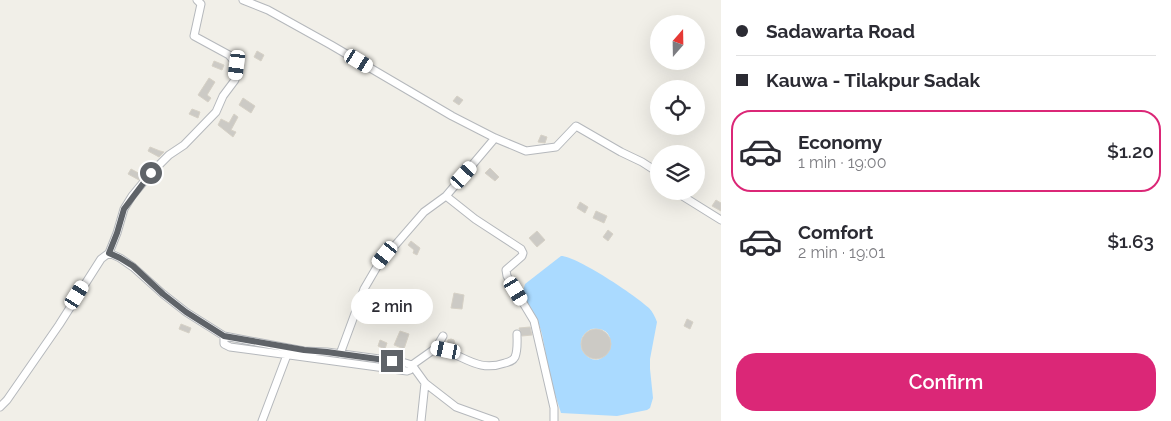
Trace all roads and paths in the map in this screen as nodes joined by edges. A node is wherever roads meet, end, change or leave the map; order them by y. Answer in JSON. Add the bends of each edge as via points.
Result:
{"nodes":[{"id":1,"x":197,"y":0,"type":"edge"},
{"id":2,"x":243,"y":0,"type":"edge"},
{"id":3,"x":495,"y":138,"type":"junction"},
{"id":4,"x":650,"y":168,"type":"edge"},
{"id":5,"x":446,"y":196,"type":"junction"},
{"id":6,"x":689,"y":200,"type":"edge"},
{"id":7,"x":721,"y":220,"type":"edge"},
{"id":8,"x":109,"y":253,"type":"junction"},
{"id":9,"x":517,"y":334,"type":"dead end"},
{"id":10,"x":224,"y":336,"type":"junction"},
{"id":11,"x":443,"y":336,"type":"dead end"},
{"id":12,"x":436,"y":348,"type":"junction"},
{"id":13,"x":340,"y":354,"type":"junction"},
{"id":14,"x":287,"y":355,"type":"junction"},
{"id":15,"x":412,"y":365,"type":"junction"},
{"id":16,"x":425,"y":383,"type":"junction"},
{"id":17,"x":0,"y":407,"type":"edge"},
{"id":18,"x":262,"y":421,"type":"edge"},
{"id":19,"x":422,"y":421,"type":"edge"},
{"id":20,"x":495,"y":421,"type":"edge"},
{"id":21,"x":554,"y":421,"type":"edge"}],
"edges":[{"from":1,"to":8,"type":"street","via":[[201,4],[194,36],[229,55],[237,65],[235,80],[216,112],[151,173],[132,196],[124,209]]},
{"from":2,"to":3,"type":"street","via":[[283,19]]},
{"from":3,"to":4,"type":"street","via":[[526,151],[556,148],[576,126]]},
{"from":3,"to":5,"type":"street"},
{"from":5,"to":13,"type":"street","via":[[424,212],[378,264],[364,289]]},
{"from":5,"to":21,"type":"street","via":[[523,252],[506,270],[506,276],[534,321],[554,408]]},
{"from":6,"to":7,"type":"street"},
{"from":8,"to":10,"type":"street","via":[[133,266],[186,312]]},
{"from":8,"to":17,"type":"street","via":[[101,259],[59,325]]},
{"from":9,"to":12,"type":"street","via":[[511,361],[492,367]]},
{"from":10,"to":13,"type":"street"},
{"from":10,"to":14,"type":"street","via":[[224,344],[230,347]]},
{"from":11,"to":12,"type":"street"},
{"from":12,"to":15,"type":"street"},
{"from":13,"to":15,"type":"street"},
{"from":14,"to":15,"type":"street","via":[[407,371]]},
{"from":14,"to":18,"type":"street"},
{"from":15,"to":16,"type":"street"},
{"from":16,"to":19,"type":"street"},
{"from":16,"to":20,"type":"street","via":[[456,407]]}]}
